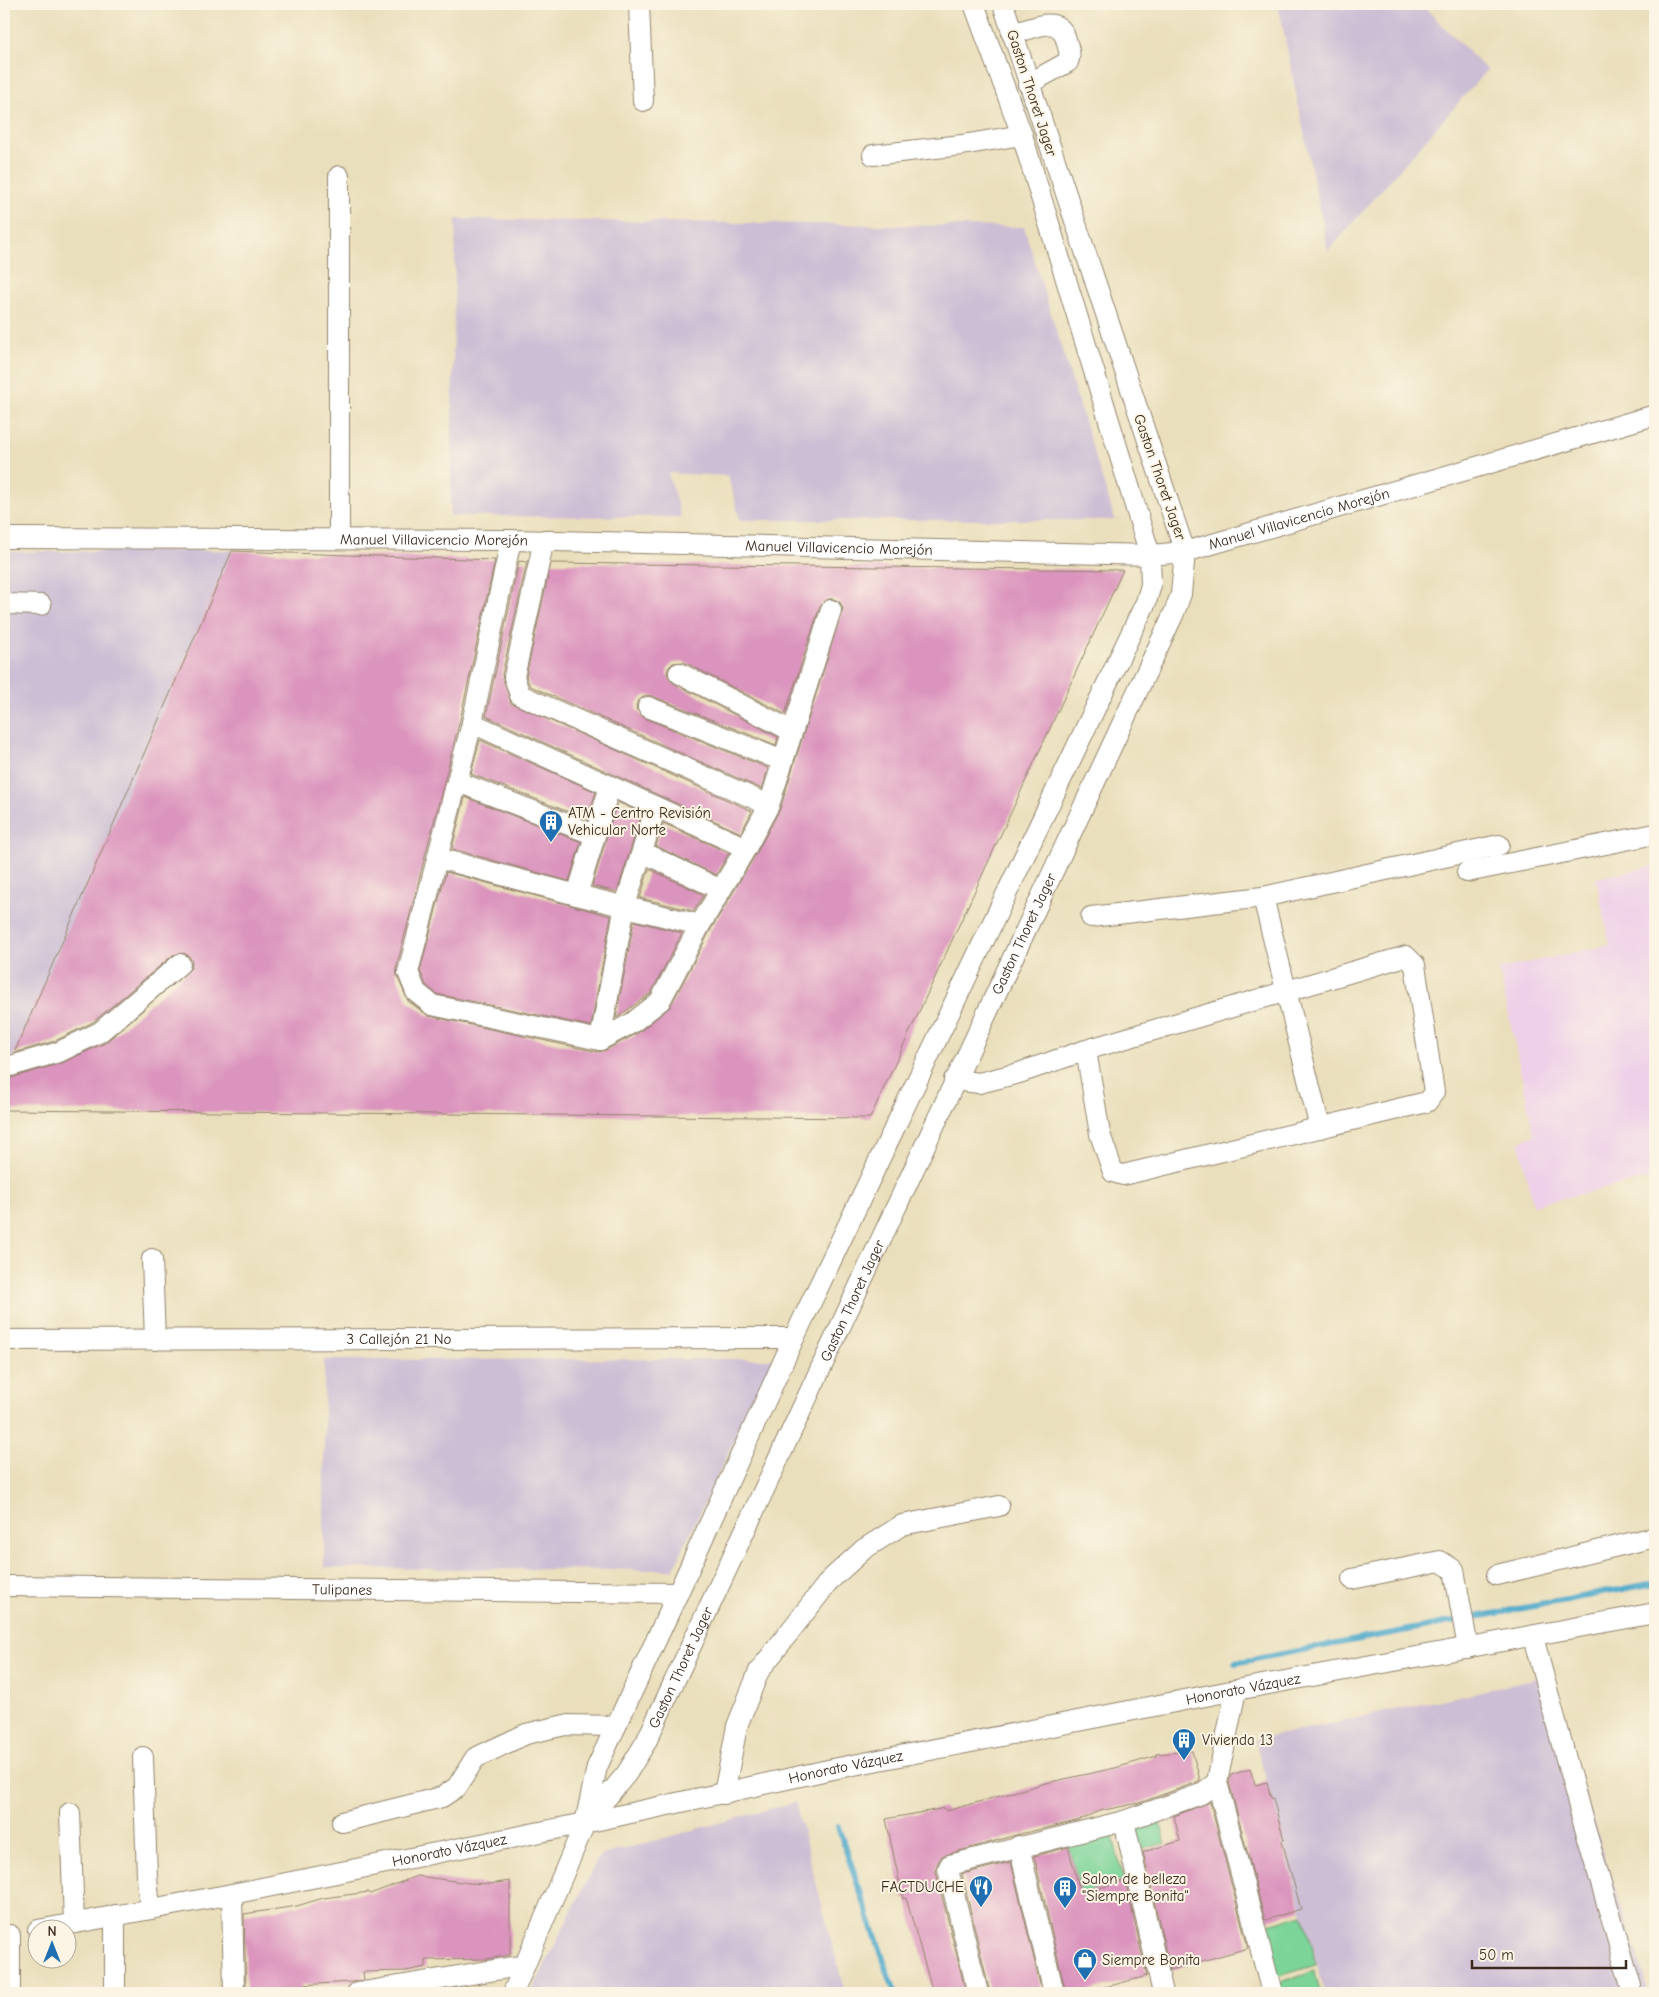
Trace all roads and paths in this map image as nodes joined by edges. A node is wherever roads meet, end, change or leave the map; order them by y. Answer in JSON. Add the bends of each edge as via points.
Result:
{"nodes":[{"id":1,"x":639,"y":4,"type":"edge"},
{"id":2,"x":974,"y":4,"type":"edge"},
{"id":3,"x":1003,"y":4,"type":"edge"},
{"id":4,"x":1012,"y":34,"type":"junction"},
{"id":5,"x":1028,"y":84,"type":"junction"},
{"id":6,"x":643,"y":101,"type":"dead end"},
{"id":7,"x":1022,"y":135,"type":"junction"},
{"id":8,"x":873,"y":155,"type":"dead end"},
{"id":9,"x":339,"y":176,"type":"dead end"},
{"id":10,"x":1655,"y":415,"type":"edge"},
{"id":11,"x":4,"y":538,"type":"edge"},
{"id":12,"x":339,"y":539,"type":"junction"},
{"id":13,"x":510,"y":540,"type":"junction"},
{"id":14,"x":544,"y":540,"type":"junction"},
{"id":15,"x":1185,"y":552,"type":"junction"},
{"id":16,"x":1150,"y":555,"type":"junction"},
{"id":17,"x":4,"y":604,"type":"edge"},
{"id":18,"x":41,"y":605,"type":"dead end"},
{"id":19,"x":831,"y":610,"type":"dead end"},
{"id":20,"x":680,"y":674,"type":"dead end"},
{"id":21,"x":648,"y":707,"type":"dead end"},
{"id":22,"x":472,"y":723,"type":"junction"},
{"id":23,"x":792,"y":731,"type":"junction"},
{"id":24,"x":783,"y":761,"type":"junction"},
{"id":25,"x":458,"y":782,"type":"junction"},
{"id":26,"x":610,"y":786,"type":"junction"},
{"id":27,"x":769,"y":806,"type":"junction"},
{"id":28,"x":656,"y":807,"type":"junction"},
{"id":29,"x":1655,"y":834,"type":"edge"},
{"id":30,"x":595,"y":835,"type":"junction"},
{"id":31,"x":1499,"y":845,"type":"dead end"},
{"id":32,"x":746,"y":848,"type":"junction"},
{"id":33,"x":642,"y":852,"type":"junction"},
{"id":34,"x":438,"y":858,"type":"junction"},
{"id":35,"x":1467,"y":872,"type":"dead end"},
{"id":36,"x":721,"y":890,"type":"junction"},
{"id":37,"x":577,"y":895,"type":"junction"},
{"id":38,"x":1263,"y":897,"type":"junction"},
{"id":39,"x":625,"y":905,"type":"junction"},
{"id":40,"x":1091,"y":918,"type":"dead end"},
{"id":41,"x":700,"y":925,"type":"junction"},
{"id":42,"x":180,"y":964,"type":"dead end"},
{"id":43,"x":1286,"y":993,"type":"junction"},
{"id":44,"x":600,"y":1040,"type":"junction"},
{"id":45,"x":1086,"y":1050,"type":"junction"},
{"id":46,"x":4,"y":1068,"type":"edge"},
{"id":47,"x":954,"y":1080,"type":"junction"},
{"id":48,"x":1320,"y":1128,"type":"junction"},
{"id":49,"x":152,"y":1259,"type":"dead end"},
{"id":50,"x":794,"y":1338,"type":"junction"},
{"id":51,"x":4,"y":1340,"type":"edge"},
{"id":52,"x":155,"y":1340,"type":"junction"},
{"id":53,"x":999,"y":1506,"type":"dead end"},
{"id":54,"x":1655,"y":1537,"type":"edge"},
{"id":55,"x":1497,"y":1575,"type":"dead end"},
{"id":56,"x":1352,"y":1579,"type":"dead end"},
{"id":57,"x":4,"y":1586,"type":"edge"},
{"id":58,"x":678,"y":1593,"type":"junction"},
{"id":59,"x":1655,"y":1614,"type":"edge"},
{"id":60,"x":1533,"y":1637,"type":"junction"},
{"id":61,"x":1468,"y":1648,"type":"junction"},
{"id":62,"x":1236,"y":1690,"type":"junction"},
{"id":63,"x":616,"y":1726,"type":"junction"},
{"id":64,"x":142,"y":1757,"type":"dead end"},
{"id":65,"x":1218,"y":1782,"type":"junction"},
{"id":66,"x":724,"y":1794,"type":"junction"},
{"id":67,"x":70,"y":1813,"type":"dead end"},
{"id":68,"x":1124,"y":1821,"type":"junction"},
{"id":69,"x":342,"y":1822,"type":"dead end"},
{"id":70,"x":585,"y":1823,"type":"junction"},
{"id":71,"x":1019,"y":1846,"type":"junction"},
{"id":72,"x":232,"y":1894,"type":"junction"},
{"id":73,"x":150,"y":1909,"type":"junction"},
{"id":74,"x":115,"y":1915,"type":"junction"},
{"id":75,"x":74,"y":1920,"type":"edge"},
{"id":76,"x":78,"y":1922,"type":"edge"},
{"id":77,"x":28,"y":1932,"type":"edge"},
{"id":78,"x":7,"y":1935,"type":"edge"},
{"id":79,"x":524,"y":1965,"type":"junction"},
{"id":80,"x":10,"y":1993,"type":"edge"},
{"id":81,"x":115,"y":1993,"type":"edge"},
{"id":82,"x":234,"y":1993,"type":"edge"},
{"id":83,"x":357,"y":1993,"type":"edge"},
{"id":84,"x":512,"y":1993,"type":"edge"},
{"id":85,"x":978,"y":1993,"type":"edge"},
{"id":86,"x":1054,"y":1993,"type":"edge"},
{"id":87,"x":1163,"y":1993,"type":"edge"},
{"id":88,"x":1272,"y":1993,"type":"edge"},
{"id":89,"x":1631,"y":1993,"type":"edge"}],
"edges":[{"from":1,"to":6,"type":"street"},
{"from":2,"to":7,"type":"street","name":"Gaston Thoret Jager"},
{"from":3,"to":4,"type":"street","name":"Gaston Thoret Jager"},
{"from":4,"to":5,"type":"street","name":"Gaston Thoret Jager"},
{"from":4,"to":5,"type":"street","via":[[1053,24],[1064,31],[1070,54],[1068,62]]},
{"from":5,"to":15,"type":"street","name":"Gaston Thoret Jager"},
{"from":7,"to":8,"type":"street"},
{"from":7,"to":16,"type":"street","name":"Gaston Thoret Jager"},
{"from":9,"to":12,"type":"street"},
{"from":10,"to":15,"type":"street","name":"Manuel Villavicencio Morejón"},
{"from":11,"to":12,"type":"street","name":"Manuel Villavicencio Morejón"},
{"from":12,"to":13,"type":"street","name":"Manuel Villavicencio Morejón"},
{"from":13,"to":14,"type":"street","name":"Manuel Villavicencio Morejón"},
{"from":13,"to":22,"type":"street"},
{"from":14,"to":16,"type":"street","name":"Manuel Villavicencio Morejón"},
{"from":14,"to":27,"type":"street","via":[[514,677],[520,695]]},
{"from":15,"to":16,"type":"street","name":"Manuel Villavicencio Morejón"},
{"from":15,"to":47,"type":"street","name":"Gaston Thoret Jager","via":[[1181,594],[1174,613]]},
{"from":16,"to":50,"type":"street","name":"Gaston Thoret Jager","via":[[1151,585],[1146,602]]},
{"from":17,"to":18,"type":"street"},
{"from":19,"to":23,"type":"street"},
{"from":20,"to":23,"type":"street"},
{"from":21,"to":24,"type":"street"},
{"from":22,"to":25,"type":"street"},
{"from":22,"to":26,"type":"street"},
{"from":23,"to":24,"type":"street"},
{"from":24,"to":27,"type":"street"},
{"from":25,"to":30,"type":"street"},
{"from":25,"to":34,"type":"street"},
{"from":26,"to":28,"type":"street"},
{"from":26,"to":30,"type":"street"},
{"from":27,"to":32,"type":"street"},
{"from":28,"to":32,"type":"street"},
{"from":28,"to":33,"type":"street"},
{"from":29,"to":35,"type":"street"},
{"from":30,"to":37,"type":"street"},
{"from":31,"to":38,"type":"street"},
{"from":32,"to":36,"type":"street"},
{"from":33,"to":36,"type":"street"},
{"from":33,"to":39,"type":"street"},
{"from":34,"to":37,"type":"street"},
{"from":34,"to":44,"type":"street","via":[[408,972],[416,992],[432,1005]]},
{"from":36,"to":41,"type":"street"},
{"from":37,"to":39,"type":"street"},
{"from":38,"to":40,"type":"street"},
{"from":38,"to":43,"type":"street"},
{"from":39,"to":41,"type":"street"},
{"from":39,"to":44,"type":"street"},
{"from":41,"to":44,"type":"street","via":[[660,1001],[632,1023]]},
{"from":42,"to":46,"type":"street","via":[[100,1032],[59,1052]]},
{"from":43,"to":45,"type":"street"},
{"from":43,"to":48,"type":"street"},
{"from":43,"to":48,"type":"street","via":[[1406,956],[1416,965],[1434,1092],[1431,1098],[1427,1102]]},
{"from":45,"to":47,"type":"street","via":[[979,1083]]},
{"from":45,"to":48,"type":"street","via":[[1100,1134],[1113,1172],[1123,1175]]},
{"from":47,"to":70,"type":"street","name":"Gaston Thoret Jager","via":[[646,1742],[627,1773]]},
{"from":49,"to":52,"type":"street"},
{"from":50,"to":52,"type":"street","name":"3 Callejón 21 No"},
{"from":50,"to":58,"type":"street","name":"Gaston Thoret Jager"},
{"from":51,"to":52,"type":"street","name":"3 Callejón 21 No"},
{"from":53,"to":66,"type":"street","via":[[902,1526],[864,1549],[830,1580],[759,1671],[737,1726]]},
{"from":54,"to":55,"type":"street"},
{"from":56,"to":61,"type":"street","via":[[1440,1562],[1454,1570]]},
{"from":57,"to":58,"type":"street","name":"Tulipanes"},
{"from":58,"to":63,"type":"street","name":"Gaston Thoret Jager"},
{"from":59,"to":60,"type":"street","name":"Honorato Vázquez"},
{"from":60,"to":61,"type":"street","name":"Honorato Vázquez"},
{"from":60,"to":89,"type":"street"},
{"from":61,"to":62,"type":"street","name":"Honorato Vázquez"},
{"from":62,"to":65,"type":"street"},
{"from":62,"to":66,"type":"street","name":"Honorato Vázquez","via":[[838,1768]]},
{"from":63,"to":69,"type":"street","via":[[565,1725],[526,1734],[475,1758],[457,1787],[442,1797]]},
{"from":63,"to":70,"type":"street","name":"Gaston Thoret Jager","via":[[596,1767]]},
{"from":64,"to":73,"type":"street"},
{"from":65,"to":68,"type":"street","via":[[1201,1794]]},
{"from":65,"to":88,"type":"street"},
{"from":66,"to":70,"type":"street","name":"Honorato Vázquez"},
{"from":67,"to":75,"type":"street"},
{"from":68,"to":71,"type":"street"},
{"from":68,"to":87,"type":"street"},
{"from":70,"to":72,"type":"street","name":"Honorato Vázquez"},
{"from":70,"to":79,"type":"street","name":"Gaston Thoret Jager"},
{"from":71,"to":85,"type":"street","via":[[953,1863],[948,1868]]},
{"from":71,"to":86,"type":"street"},
{"from":72,"to":73,"type":"street","name":"Honorato Vázquez"},
{"from":72,"to":82,"type":"street"},
{"from":73,"to":74,"type":"street","name":"Honorato Vázquez"},
{"from":74,"to":76,"type":"street","name":"Honorato Vázquez"},
{"from":74,"to":81,"type":"street"},
{"from":77,"to":78,"type":"street","name":"Honorato Vázquez"},
{"from":78,"to":80,"type":"street"},
{"from":79,"to":83,"type":"street"},
{"from":79,"to":84,"type":"street","name":"Gaston Thoret Jager"}]}
